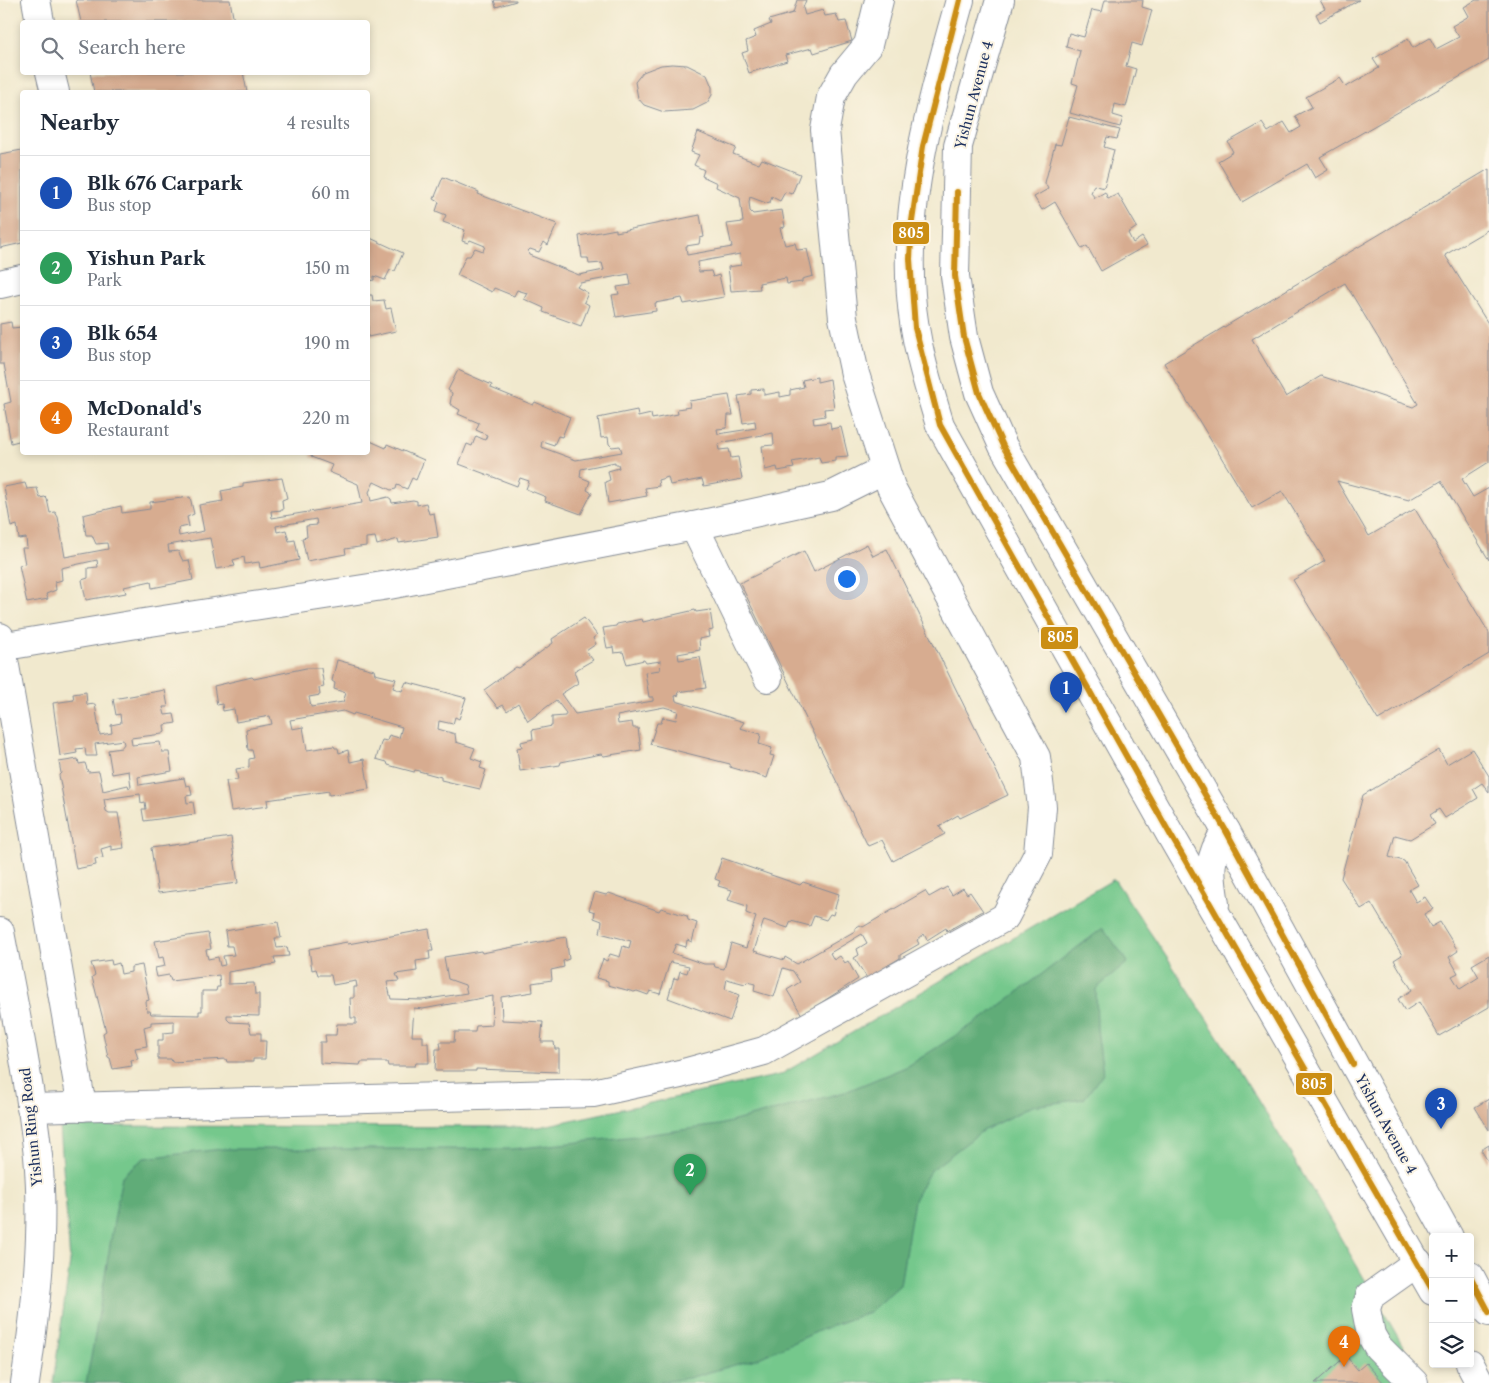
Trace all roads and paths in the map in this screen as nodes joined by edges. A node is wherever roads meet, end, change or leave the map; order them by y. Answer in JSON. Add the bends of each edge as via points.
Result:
{"nodes":[{"id":1,"x":36,"y":0,"type":"edge"},
{"id":2,"x":879,"y":0,"type":"edge"},
{"id":3,"x":960,"y":0,"type":"edge"},
{"id":4,"x":1000,"y":0,"type":"edge"},
{"id":5,"x":40,"y":20,"type":"edge"},
{"id":6,"x":51,"y":75,"type":"edge"},
{"id":7,"x":54,"y":90,"type":"edge"},
{"id":8,"x":20,"y":280,"type":"edge"},
{"id":9,"x":0,"y":284,"type":"edge"},
{"id":10,"x":885,"y":469,"type":"junction"},
{"id":11,"x":694,"y":526,"type":"junction"},
{"id":12,"x":0,"y":644,"type":"edge"},
{"id":13,"x":768,"y":678,"type":"dead end"},
{"id":14,"x":1226,"y":831,"type":"junction"},
{"id":15,"x":1216,"y":915,"type":"junction"},
{"id":16,"x":0,"y":932,"type":"edge"},
{"id":17,"x":82,"y":1107,"type":"junction"},
{"id":18,"x":31,"y":1108,"type":"junction"},
{"id":19,"x":1447,"y":1233,"type":"edge"},
{"id":20,"x":1418,"y":1262,"type":"junction"},
{"id":21,"x":1471,"y":1278,"type":"edge"},
{"id":22,"x":1429,"y":1283,"type":"edge"},
{"id":23,"x":1489,"y":1312,"type":"edge"},
{"id":24,"x":1472,"y":1368,"type":"edge"},
{"id":25,"x":26,"y":1383,"type":"edge"},
{"id":26,"x":1414,"y":1383,"type":"edge"},
{"id":27,"x":1480,"y":1383,"type":"edge"}],
"edges":[{"from":1,"to":5,"type":"street"},
{"from":2,"to":10,"type":"street","via":[[868,45],[844,74],[831,97],[826,130],[843,318],[855,374]]},
{"from":3,"to":15,"type":"street","via":[[933,99],[912,208],[910,295],[920,361],[940,425]]},
{"from":4,"to":14,"type":"street","name":"Yishun Avenue 4","via":[[958,146],[955,276],[964,337],[979,393],[1003,446]]},
{"from":6,"to":7,"type":"street"},
{"from":8,"to":9,"type":"street"},
{"from":10,"to":11,"type":"street","via":[[831,496]]},
{"from":10,"to":17,"type":"street","via":[[891,487],[1036,757],[1042,807],[1038,854],[1005,917],[764,1051],[593,1093]]},
{"from":11,"to":12,"type":"street","via":[[389,585]]},
{"from":11,"to":13,"type":"street"},
{"from":12,"to":17,"type":"street"},
{"from":14,"to":15,"type":"street","via":[[1212,855],[1210,872]]},
{"from":14,"to":19,"type":"street","name":"Yishun Avenue 4"},
{"from":15,"to":20,"type":"street"},
{"from":16,"to":18,"type":"street","name":"Yishun Ring Road"},
{"from":17,"to":18,"type":"street"},
{"from":18,"to":25,"type":"street","name":"Yishun Ring Road","via":[[38,1158],[40,1240]]},
{"from":20,"to":22,"type":"street"},
{"from":20,"to":26,"type":"street","via":[[1370,1296],[1366,1309],[1378,1347]]},
{"from":21,"to":23,"type":"street"},
{"from":24,"to":27,"type":"street"}]}
